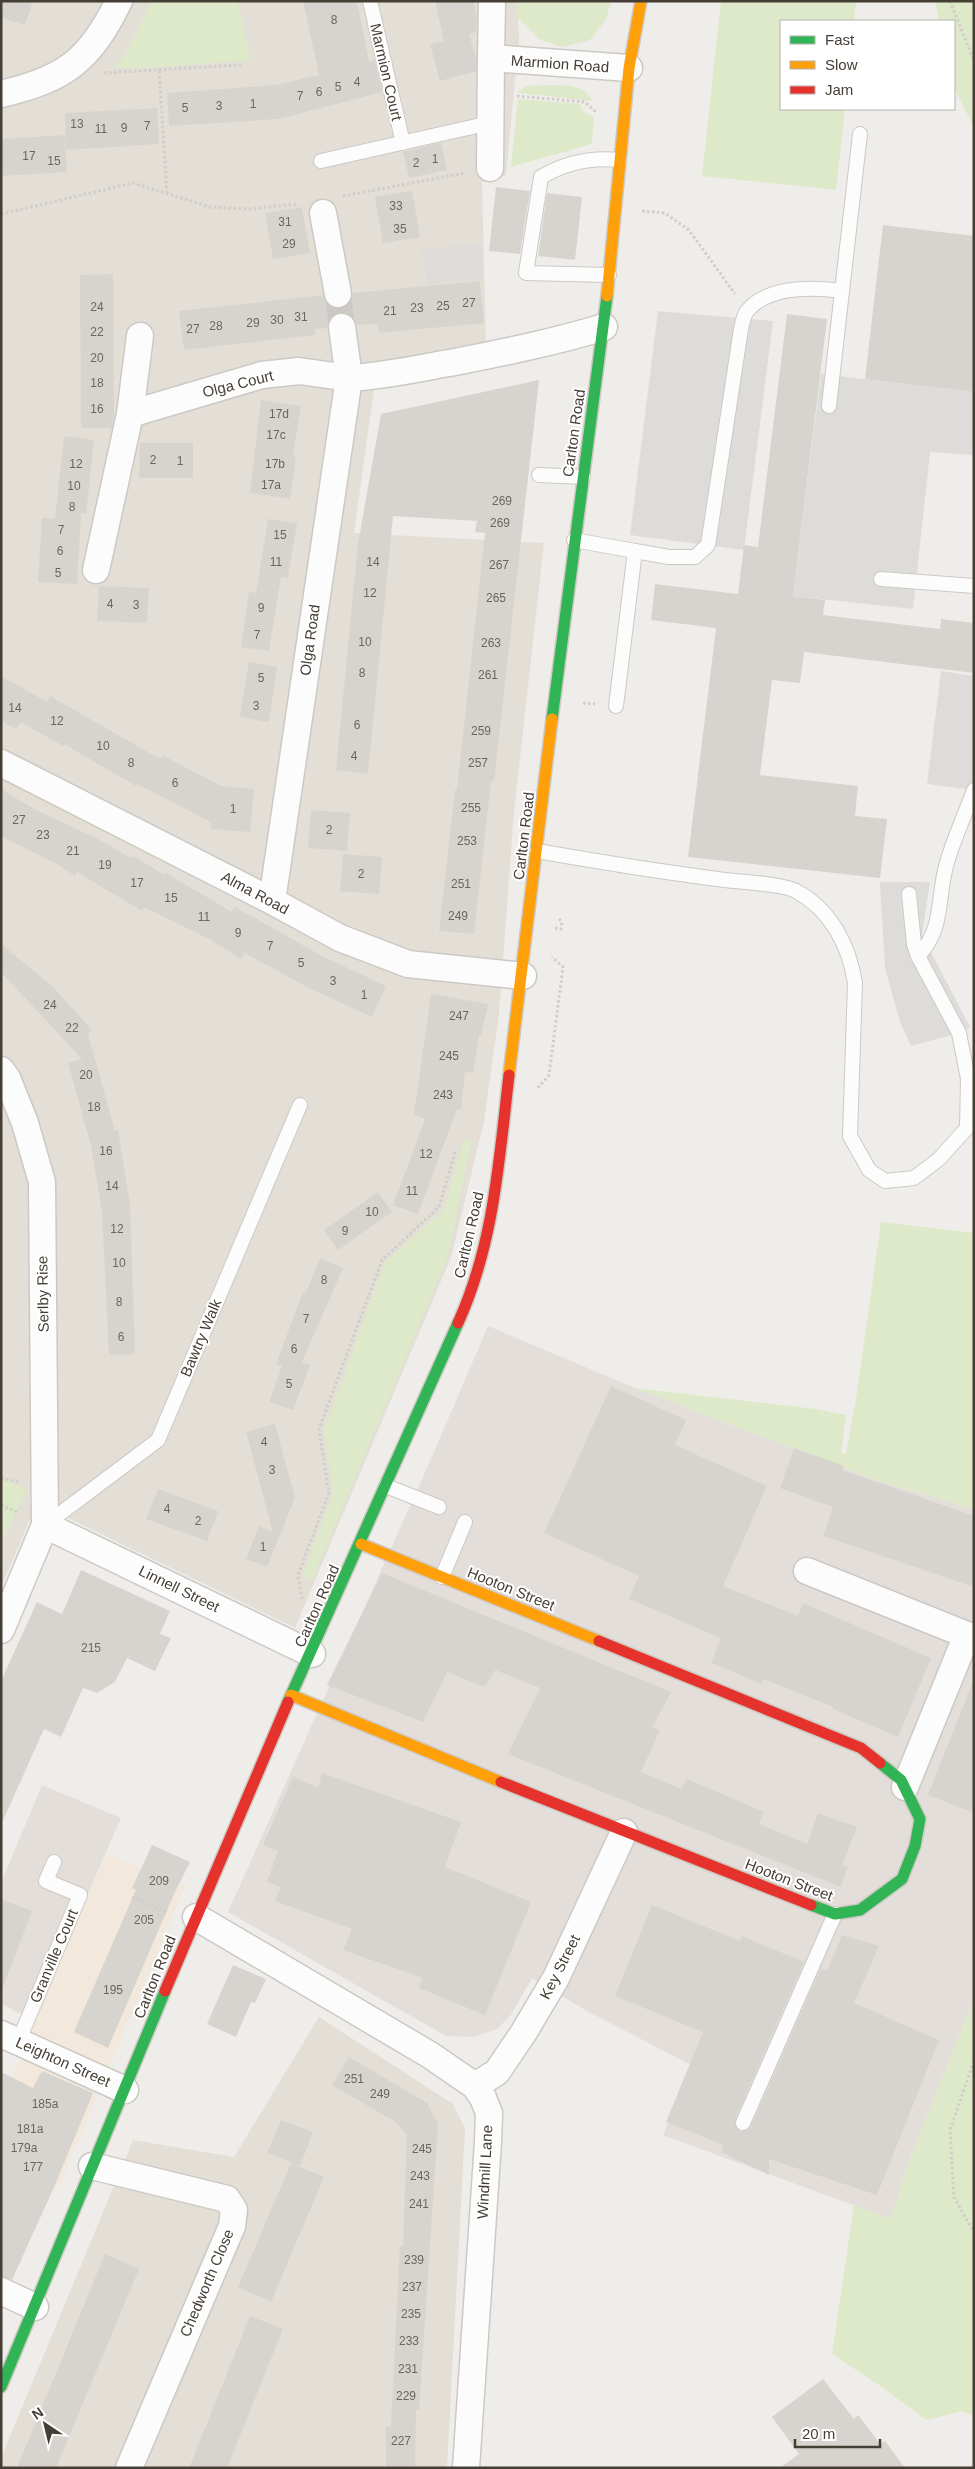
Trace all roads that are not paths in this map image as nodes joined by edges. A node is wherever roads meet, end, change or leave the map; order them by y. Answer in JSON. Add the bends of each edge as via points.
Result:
{"nodes":[{"id":1,"x":119,"y":1,"type":"edge"},
{"id":2,"x":370,"y":1,"type":"edge"},
{"id":3,"x":492,"y":1,"type":"edge"},
{"id":4,"x":641,"y":1,"type":"edge"},
{"id":5,"x":491,"y":58,"type":"junction"},
{"id":6,"x":629,"y":68,"type":"junction"},
{"id":7,"x":1,"y":94,"type":"edge"},
{"id":8,"x":490,"y":123,"type":"junction"},
{"id":9,"x":860,"y":134,"type":"dead end"},
{"id":10,"x":403,"y":143,"type":"junction"},
{"id":11,"x":321,"y":160,"type":"dead end"},
{"id":12,"x":619,"y":160,"type":"junction"},
{"id":13,"x":490,"y":168,"type":"road end"},
{"id":14,"x":321,"y":205,"type":"road end"},
{"id":15,"x":608,"y":275,"type":"junction"},
{"id":16,"x":842,"y":291,"type":"junction"},
{"id":17,"x":338,"y":294,"type":"tunnel mouth"},
{"id":18,"x":342,"y":327,"type":"tunnel mouth"},
{"id":19,"x":604,"y":328,"type":"junction"},
{"id":20,"x":140,"y":336,"type":"dead end"},
{"id":21,"x":349,"y":378,"type":"junction"},
{"id":22,"x":830,"y":406,"type":"dead end"},
{"id":23,"x":130,"y":414,"type":"junction"},
{"id":24,"x":539,"y":475,"type":"dead end"},
{"id":25,"x":583,"y":477,"type":"junction"},
{"id":26,"x":574,"y":540,"type":"junction"},
{"id":27,"x":635,"y":551,"type":"junction"},
{"id":28,"x":96,"y":570,"type":"dead end"},
{"id":29,"x":880,"y":579,"type":"dead end"},
{"id":30,"x":974,"y":586,"type":"edge"},
{"id":31,"x":616,"y":706,"type":"dead end"},
{"id":32,"x":1,"y":762,"type":"edge"},
{"id":33,"x":974,"y":790,"type":"edge"},
{"id":34,"x":537,"y":851,"type":"junction"},
{"id":35,"x":909,"y":894,"type":"dead end"},
{"id":36,"x":272,"y":902,"type":"junction"},
{"id":37,"x":918,"y":956,"type":"junction"},
{"id":38,"x":523,"y":976,"type":"junction"},
{"id":39,"x":1,"y":1070,"type":"edge"},
{"id":40,"x":300,"y":1105,"type":"dead end"},
{"id":41,"x":386,"y":1486,"type":"junction"},
{"id":42,"x":439,"y":1507,"type":"dead end"},
{"id":43,"x":465,"y":1522,"type":"dead end"},
{"id":44,"x":45,"y":1525,"type":"junction"},
{"id":45,"x":361,"y":1544,"type":"junction"},
{"id":46,"x":807,"y":1571,"type":"dead end"},
{"id":47,"x":442,"y":1577,"type":"junction"},
{"id":48,"x":1,"y":1630,"type":"edge"},
{"id":49,"x":312,"y":1654,"type":"junction"},
{"id":50,"x":291,"y":1695,"type":"junction"},
{"id":51,"x":905,"y":1787,"type":"junction"},
{"id":52,"x":624,"y":1832,"type":"junction"},
{"id":53,"x":54,"y":1862,"type":"dead end"},
{"id":54,"x":835,"y":1914,"type":"junction"},
{"id":55,"x":195,"y":1921,"type":"junction"},
{"id":56,"x":9,"y":2038,"type":"edge"},
{"id":57,"x":475,"y":2086,"type":"junction"},
{"id":58,"x":124,"y":2090,"type":"junction"},
{"id":59,"x":743,"y":2123,"type":"dead end"},
{"id":60,"x":92,"y":2166,"type":"junction"},
{"id":61,"x":1,"y":2291,"type":"edge"},
{"id":62,"x":35,"y":2307,"type":"junction"},
{"id":63,"x":1,"y":2387,"type":"edge"},
{"id":64,"x":129,"y":2468,"type":"edge"},
{"id":65,"x":466,"y":2468,"type":"edge"}],
"edges":[{"from":1,"to":7,"type":"street","via":[[105,30],[86,55],[60,75]]},
{"from":2,"to":10,"type":"lane","name":"Marmion Court"},
{"from":3,"to":5,"type":"street","name":"Marmion Road"},
{"from":4,"to":6,"type":"main road","name":"Carlton Road"},
{"from":5,"to":6,"type":"street","name":"Marmion Road"},
{"from":5,"to":8,"type":"street","name":"Marmion Road"},
{"from":6,"to":12,"type":"main road","name":"Carlton Road"},
{"from":8,"to":10,"type":"lane"},
{"from":8,"to":13,"type":"street","name":"Marmion Road"},
{"from":9,"to":16,"type":"lane"},
{"from":10,"to":11,"type":"lane"},
{"from":12,"to":15,"type":"main road","name":"Carlton Road"},
{"from":12,"to":15,"type":"lane","via":[[597,158],[558,167],[541,177],[526,273]]},
{"from":14,"to":17,"type":"street"},
{"from":15,"to":19,"type":"main road","name":"Carlton Road"},
{"from":16,"to":22,"type":"lane"},
{"from":16,"to":27,"type":"lane","via":[[822,288],[774,292],[747,311],[741,329],[708,545],[695,557],[669,557]]},
{"from":18,"to":21,"type":"street","name":"Olga Road"},
{"from":19,"to":21,"type":"street","via":[[378,377]]},
{"from":19,"to":25,"type":"main road","name":"Carlton Road"},
{"from":20,"to":23,"type":"street"},
{"from":21,"to":23,"type":"street","name":"Olga Court","via":[[300,371],[262,375]]},
{"from":21,"to":36,"type":"street","name":"Olga Road"},
{"from":23,"to":28,"type":"street"},
{"from":24,"to":25,"type":"lane"},
{"from":25,"to":26,"type":"main road","name":"Carlton Road"},
{"from":26,"to":27,"type":"lane"},
{"from":26,"to":34,"type":"main road","name":"Carlton Road"},
{"from":27,"to":31,"type":"lane"},
{"from":29,"to":30,"type":"lane"},
{"from":32,"to":36,"type":"street","name":"Alma Road"},
{"from":33,"to":37,"type":"lane","via":[[946,867],[936,930],[928,946]]},
{"from":34,"to":37,"type":"lane","via":[[794,890],[820,908],[845,943],[854,983],[850,1136],[869,1170],[885,1181],[914,1178],[939,1159],[967,1128],[968,1079],[959,1034]]},
{"from":34,"to":38,"type":"main road","name":"Carlton Road"},
{"from":35,"to":37,"type":"lane"},
{"from":36,"to":38,"type":"street","name":"Alma Road","via":[[340,938],[408,964]]},
{"from":38,"to":41,"type":"main road","name":"Carlton Road","via":[[494,1201],[483,1258],[467,1304]]},
{"from":39,"to":44,"type":"street","name":"Serlby Rise","via":[[24,1123],[42,1182]]},
{"from":40,"to":44,"type":"lane","name":"Bawtry Walk","via":[[158,1440]]},
{"from":41,"to":42,"type":"lane"},
{"from":41,"to":45,"type":"main road","name":"Carlton Road"},
{"from":43,"to":47,"type":"lane"},
{"from":44,"to":48,"type":"street"},
{"from":44,"to":49,"type":"street","name":"Linnell Street"},
{"from":45,"to":47,"type":"main road","name":"Hooton Street"},
{"from":45,"to":49,"type":"main road","name":"Carlton Road"},
{"from":46,"to":51,"type":"street","via":[[967,1635]]},
{"from":47,"to":51,"type":"main road","name":"Hooton Street","via":[[861,1748],[901,1780]]},
{"from":49,"to":50,"type":"main road","name":"Carlton Road"},
{"from":50,"to":52,"type":"main road","name":"Hooton Street"},
{"from":50,"to":55,"type":"main road","name":"Carlton Road"},
{"from":51,"to":54,"type":"main road","name":"Hooton Street","via":[[920,1819],[916,1846],[902,1879],[860,1910]]},
{"from":52,"to":54,"type":"main road","name":"Hooton Street"},
{"from":52,"to":57,"type":"street","name":"Key Street","via":[[547,1994],[497,2072]]},
{"from":53,"to":56,"type":"lane","name":"Granville Court","via":[[46,1880],[80,1895]]},
{"from":54,"to":59,"type":"lane"},
{"from":55,"to":57,"type":"street","name":"Windmill Lane","via":[[389,2030]]},
{"from":55,"to":58,"type":"main road","name":"Carlton Road"},
{"from":56,"to":58,"type":"street","name":"Leighton Street"},
{"from":57,"to":65,"type":"street","name":"Windmill Lane","via":[[489,2113]]},
{"from":58,"to":60,"type":"main road","name":"Carlton Road"},
{"from":60,"to":62,"type":"main road","name":"Carlton Road"},
{"from":60,"to":64,"type":"street","name":"Chedworth Close","via":[[227,2199],[234,2210],[232,2226]]},
{"from":61,"to":62,"type":"street"},
{"from":62,"to":63,"type":"main road","name":"Carlton Road"}]}
